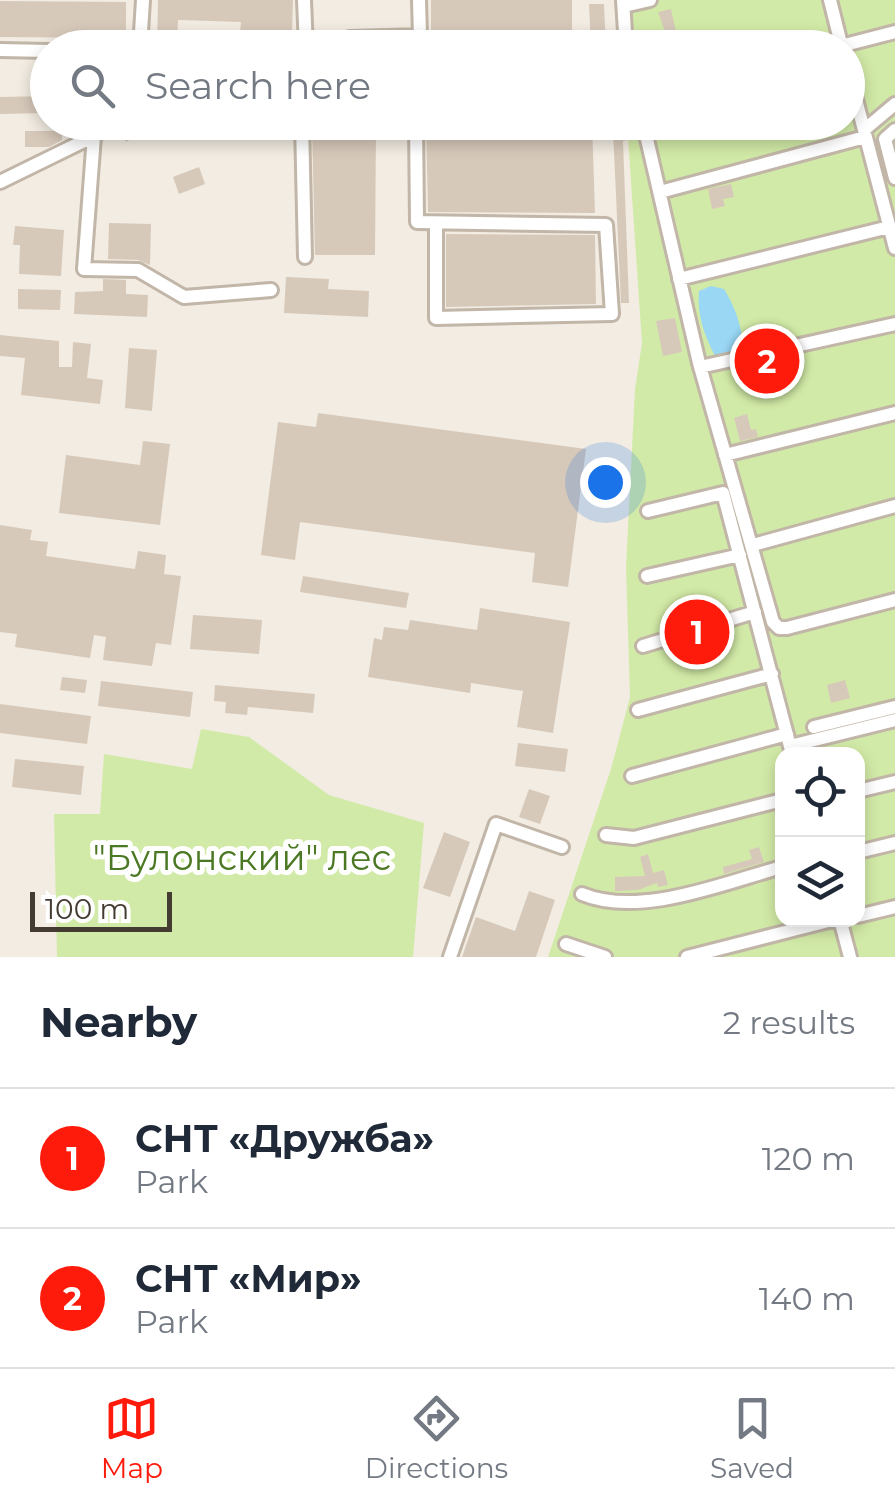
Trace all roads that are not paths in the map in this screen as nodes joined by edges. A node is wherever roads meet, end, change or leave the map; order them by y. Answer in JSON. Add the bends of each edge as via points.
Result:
{"nodes":[{"id":1,"x":143,"y":0,"type":"edge"},
{"id":2,"x":304,"y":0,"type":"edge"},
{"id":3,"x":419,"y":0,"type":"edge"},
{"id":4,"x":650,"y":0,"type":"edge"},
{"id":5,"x":830,"y":0,"type":"edge"},
{"id":6,"x":624,"y":3,"type":"edge"},
{"id":7,"x":141,"y":30,"type":"edge"},
{"id":8,"x":305,"y":30,"type":"edge"},
{"id":9,"x":420,"y":30,"type":"edge"},
{"id":10,"x":625,"y":30,"type":"edge"},
{"id":11,"x":836,"y":30,"type":"edge"},
{"id":12,"x":895,"y":32,"type":"edge"},
{"id":13,"x":865,"y":40,"type":"edge"},
{"id":14,"x":0,"y":50,"type":"edge"},
{"id":15,"x":30,"y":51,"type":"edge"},
{"id":16,"x":895,"y":104,"type":"edge"},
{"id":17,"x":895,"y":130,"type":"edge"},
{"id":18,"x":865,"y":132,"type":"edge"},
{"id":19,"x":865,"y":137,"type":"edge"},
{"id":20,"x":86,"y":140,"type":"edge"},
{"id":21,"x":94,"y":140,"type":"edge"},
{"id":22,"x":302,"y":140,"type":"edge"},
{"id":23,"x":416,"y":140,"type":"edge"},
{"id":24,"x":647,"y":140,"type":"edge"},
{"id":25,"x":840,"y":140,"type":"edge"},
{"id":26,"x":895,"y":178,"type":"edge"},
{"id":27,"x":0,"y":182,"type":"edge"},
{"id":28,"x":660,"y":192,"type":"junction"},
{"id":29,"x":436,"y":224,"type":"junction"},
{"id":30,"x":889,"y":226,"type":"junction"},
{"id":31,"x":895,"y":248,"type":"edge"},
{"id":32,"x":305,"y":258,"type":"dead end"},
{"id":33,"x":679,"y":279,"type":"junction"},
{"id":34,"x":271,"y":290,"type":"dead end"},
{"id":35,"x":895,"y":324,"type":"edge"},
{"id":36,"x":700,"y":367,"type":"junction"},
{"id":37,"x":895,"y":413,"type":"edge"},
{"id":38,"x":725,"y":455,"type":"junction"},
{"id":39,"x":895,"y":506,"type":"edge"},
{"id":40,"x":648,"y":512,"type":"dead end"},
{"id":41,"x":754,"y":545,"type":"junction"},
{"id":42,"x":740,"y":554,"type":"junction"},
{"id":43,"x":647,"y":576,"type":"dead end"},
{"id":44,"x":895,"y":600,"type":"edge"},
{"id":45,"x":755,"y":612,"type":"junction"},
{"id":46,"x":643,"y":646,"type":"dead end"},
{"id":47,"x":772,"y":674,"type":"junction"},
{"id":48,"x":895,"y":707,"type":"edge"},
{"id":49,"x":638,"y":710,"type":"dead end"},
{"id":50,"x":895,"y":720,"type":"edge"},
{"id":51,"x":814,"y":727,"type":"dead end"},
{"id":52,"x":790,"y":745,"type":"edge"},
{"id":53,"x":632,"y":776,"type":"dead end"},
{"id":54,"x":895,"y":782,"type":"edge"},
{"id":55,"x":865,"y":789,"type":"edge"},
{"id":56,"x":775,"y":802,"type":"edge"},
{"id":57,"x":606,"y":835,"type":"dead end"},
{"id":58,"x":895,"y":843,"type":"edge"},
{"id":59,"x":562,"y":847,"type":"dead end"},
{"id":60,"x":865,"y":850,"type":"edge"},
{"id":61,"x":775,"y":869,"type":"edge"},
{"id":62,"x":582,"y":894,"type":"dead end"},
{"id":63,"x":895,"y":907,"type":"edge"},
{"id":64,"x":865,"y":914,"type":"edge"},
{"id":65,"x":811,"y":927,"type":"edge"},
{"id":66,"x":842,"y":927,"type":"edge"},
{"id":67,"x":566,"y":944,"type":"dead end"},
{"id":68,"x":450,"y":957,"type":"edge"},
{"id":69,"x":604,"y":957,"type":"edge"},
{"id":70,"x":687,"y":957,"type":"edge"},
{"id":71,"x":850,"y":957,"type":"edge"}],
"edges":[{"from":1,"to":7,"type":"lane"},
{"from":2,"to":8,"type":"lane"},
{"from":3,"to":9,"type":"lane"},
{"from":4,"to":6,"type":"lane"},
{"from":5,"to":11,"type":"lane"},
{"from":6,"to":10,"type":"lane"},
{"from":12,"to":13,"type":"lane"},
{"from":14,"to":15,"type":"lane"},
{"from":16,"to":18,"type":"lane"},
{"from":17,"to":26,"type":"lane","via":[[885,139]]},
{"from":19,"to":30,"type":"lane"},
{"from":20,"to":27,"type":"lane"},
{"from":21,"to":34,"type":"lane","via":[[84,269],[138,270],[184,297]]},
{"from":22,"to":32,"type":"lane"},
{"from":23,"to":29,"type":"lane","via":[[417,222]]},
{"from":24,"to":28,"type":"lane"},
{"from":25,"to":28,"type":"lane"},
{"from":28,"to":33,"type":"lane"},
{"from":29,"to":29,"type":"lane","via":[[436,318],[612,314],[606,225]]},
{"from":30,"to":31,"type":"lane"},
{"from":30,"to":33,"type":"lane"},
{"from":33,"to":36,"type":"lane"},
{"from":35,"to":36,"type":"lane"},
{"from":36,"to":38,"type":"lane"},
{"from":37,"to":38,"type":"lane"},
{"from":38,"to":41,"type":"lane"},
{"from":39,"to":41,"type":"lane"},
{"from":40,"to":42,"type":"lane","via":[[723,493]]},
{"from":41,"to":44,"type":"lane","via":[[779,628]]},
{"from":42,"to":43,"type":"lane"},
{"from":42,"to":45,"type":"lane"},
{"from":45,"to":46,"type":"lane"},
{"from":45,"to":47,"type":"lane"},
{"from":47,"to":49,"type":"lane"},
{"from":47,"to":52,"type":"lane"},
{"from":48,"to":51,"type":"lane"},
{"from":50,"to":52,"type":"lane"},
{"from":52,"to":53,"type":"lane"},
{"from":54,"to":55,"type":"lane"},
{"from":56,"to":57,"type":"lane","via":[[634,838]]},
{"from":58,"to":60,"type":"lane"},
{"from":59,"to":68,"type":"lane","via":[[496,824]]},
{"from":61,"to":62,"type":"lane","via":[[650,902],[600,902]]},
{"from":63,"to":64,"type":"lane"},
{"from":65,"to":70,"type":"lane"},
{"from":66,"to":71,"type":"lane"},
{"from":67,"to":69,"type":"lane"}]}
